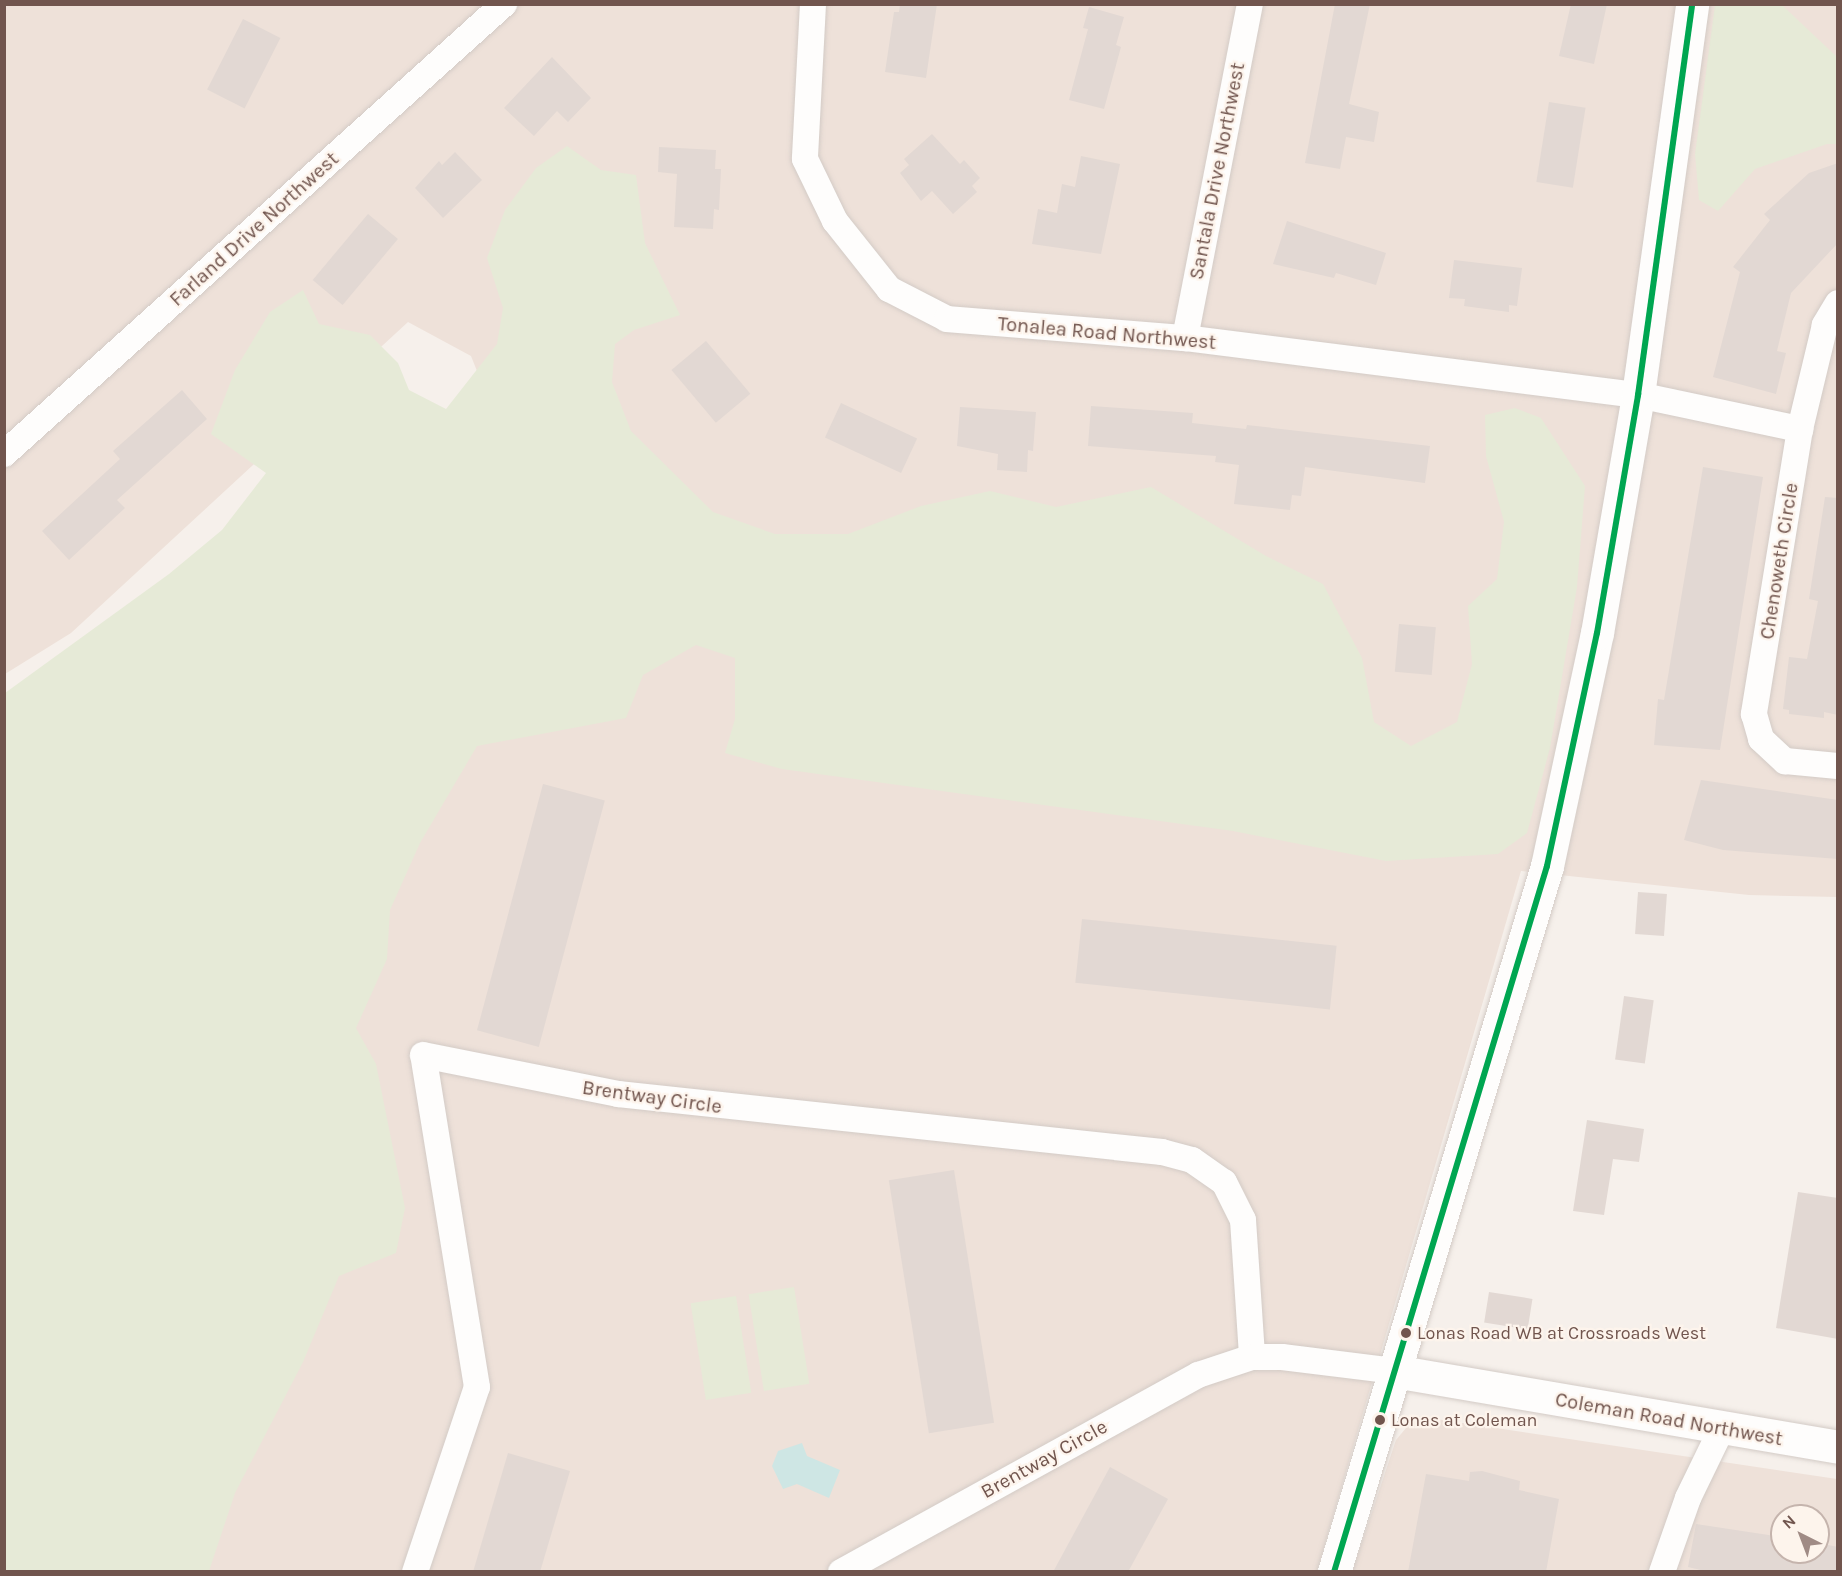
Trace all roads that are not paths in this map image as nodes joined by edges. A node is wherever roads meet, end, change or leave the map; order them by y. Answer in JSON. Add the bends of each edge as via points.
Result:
{"nodes":[{"id":1,"x":504,"y":4,"type":"edge"},
{"id":2,"x":813,"y":4,"type":"edge"},
{"id":3,"x":1250,"y":4,"type":"edge"},
{"id":4,"x":1692,"y":4,"type":"edge"},
{"id":5,"x":1838,"y":303,"type":"edge"},
{"id":6,"x":1185,"y":338,"type":"junction"},
{"id":7,"x":1638,"y":395,"type":"junction"},
{"id":8,"x":1800,"y":429,"type":"junction"},
{"id":9,"x":4,"y":454,"type":"edge"},
{"id":10,"x":1838,"y":766,"type":"edge"},
{"id":11,"x":1252,"y":1357,"type":"junction"},
{"id":12,"x":1394,"y":1371,"type":"junction"},
{"id":13,"x":1721,"y":1430,"type":"junction"},
{"id":14,"x":1838,"y":1447,"type":"edge"},
{"id":15,"x":415,"y":1572,"type":"edge"},
{"id":16,"x":841,"y":1572,"type":"edge"},
{"id":17,"x":1334,"y":1572,"type":"edge"},
{"id":18,"x":1662,"y":1572,"type":"edge"}],
"edges":[{"from":1,"to":9,"type":"street","name":"Farland Drive Northwest"},
{"from":2,"to":6,"type":"street","name":"Tonalea Road Northwest","via":[[805,159],[835,221],[890,289],[947,319]]},
{"from":3,"to":6,"type":"street","name":"Santala Drive Northwest"},
{"from":4,"to":7,"type":"street"},
{"from":5,"to":8,"type":"street","name":"Chenoweth Circle","via":[[1825,326]]},
{"from":6,"to":7,"type":"street","name":"Tonalea Road Northwest"},
{"from":7,"to":8,"type":"street","name":"Tonalea Road Northwest"},
{"from":7,"to":12,"type":"street","via":[[1598,633],[1547,866]]},
{"from":8,"to":10,"type":"street","name":"Chenoweth Circle","via":[[1754,714],[1761,739],[1785,761]]},
{"from":11,"to":12,"type":"street","name":"Brentway Circle"},
{"from":11,"to":15,"type":"street","name":"Brentway Circle","via":[[1243,1220],[1224,1182],[1192,1160],[1162,1152],[618,1094],[423,1056],[477,1387]]},
{"from":11,"to":16,"type":"street","name":"Brentway Circle","via":[[1198,1375]]},
{"from":12,"to":13,"type":"street","name":"Coleman Road Northwest"},
{"from":12,"to":17,"type":"street"},
{"from":13,"to":14,"type":"street","name":"Coleman Road Northwest"},
{"from":13,"to":18,"type":"street","via":[[1688,1498]]}]}
